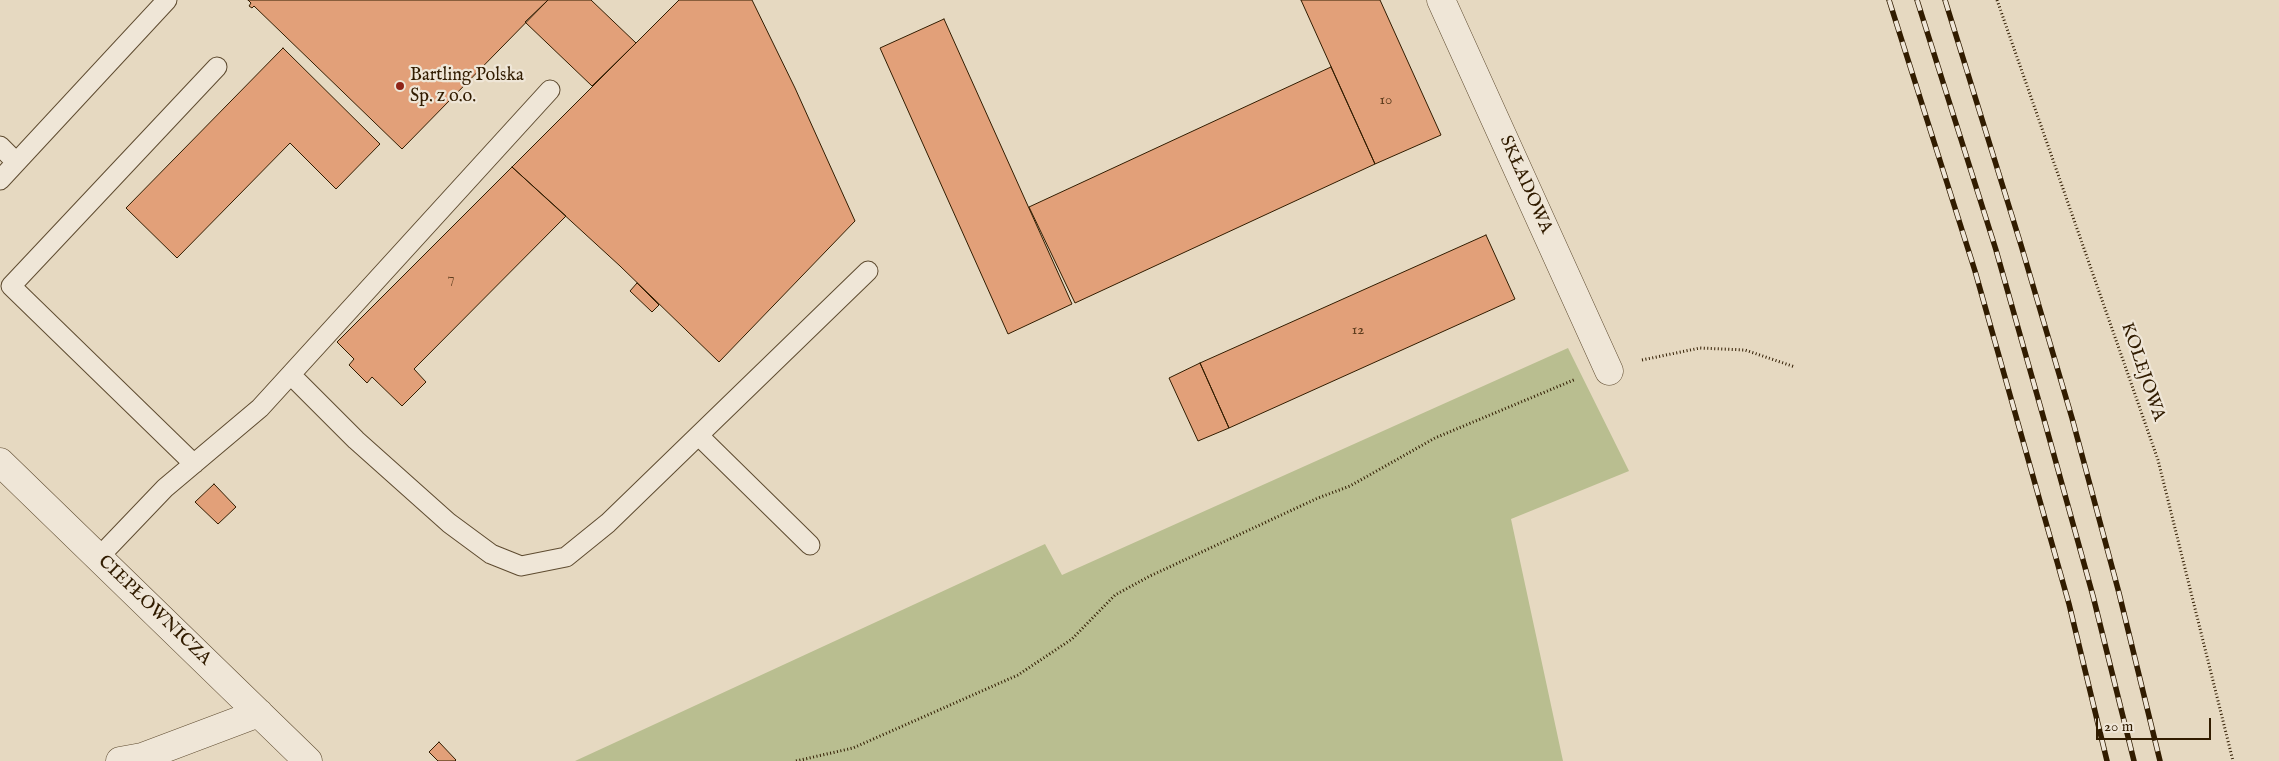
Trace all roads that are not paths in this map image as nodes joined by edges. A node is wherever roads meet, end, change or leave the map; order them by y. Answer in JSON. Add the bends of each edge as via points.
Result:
{"nodes":[{"id":1,"x":167,"y":0,"type":"edge"},
{"id":2,"x":1441,"y":0,"type":"edge"},
{"id":3,"x":217,"y":67,"type":"dead end"},
{"id":4,"x":550,"y":90,"type":"dead end"},
{"id":5,"x":0,"y":146,"type":"edge"},
{"id":6,"x":16,"y":162,"type":"junction"},
{"id":7,"x":0,"y":180,"type":"edge"},
{"id":8,"x":868,"y":271,"type":"dead end"},
{"id":9,"x":1609,"y":371,"type":"road end"},
{"id":10,"x":292,"y":375,"type":"junction"},
{"id":11,"x":700,"y":436,"type":"junction"},
{"id":12,"x":0,"y":462,"type":"edge"},
{"id":13,"x":194,"y":464,"type":"junction"},
{"id":14,"x":810,"y":545,"type":"dead end"},
{"id":15,"x":98,"y":557,"type":"junction"},
{"id":16,"x":259,"y":713,"type":"junction"},
{"id":17,"x":120,"y":761,"type":"edge"},
{"id":18,"x":308,"y":761,"type":"edge"}],
"edges":[{"from":1,"to":6,"type":"lane"},
{"from":2,"to":9,"type":"street","name":"SKŁADOWA"},
{"from":3,"to":13,"type":"lane","via":[[11,286]]},
{"from":4,"to":10,"type":"lane"},
{"from":5,"to":6,"type":"lane"},
{"from":6,"to":7,"type":"lane"},
{"from":8,"to":11,"type":"lane"},
{"from":10,"to":11,"type":"lane","via":[[356,440],[449,523],[491,554],[521,566],[566,557],[608,523]]},
{"from":10,"to":13,"type":"lane","via":[[260,408]]},
{"from":11,"to":14,"type":"lane"},
{"from":12,"to":15,"type":"street","name":"CIEPŁOWNICZA"},
{"from":13,"to":15,"type":"lane","via":[[165,488]]},
{"from":15,"to":16,"type":"street","name":"CIEPŁOWNICZA"},
{"from":16,"to":17,"type":"street","via":[[142,757]]},
{"from":16,"to":18,"type":"street","name":"CIEPŁOWNICZA"}]}
